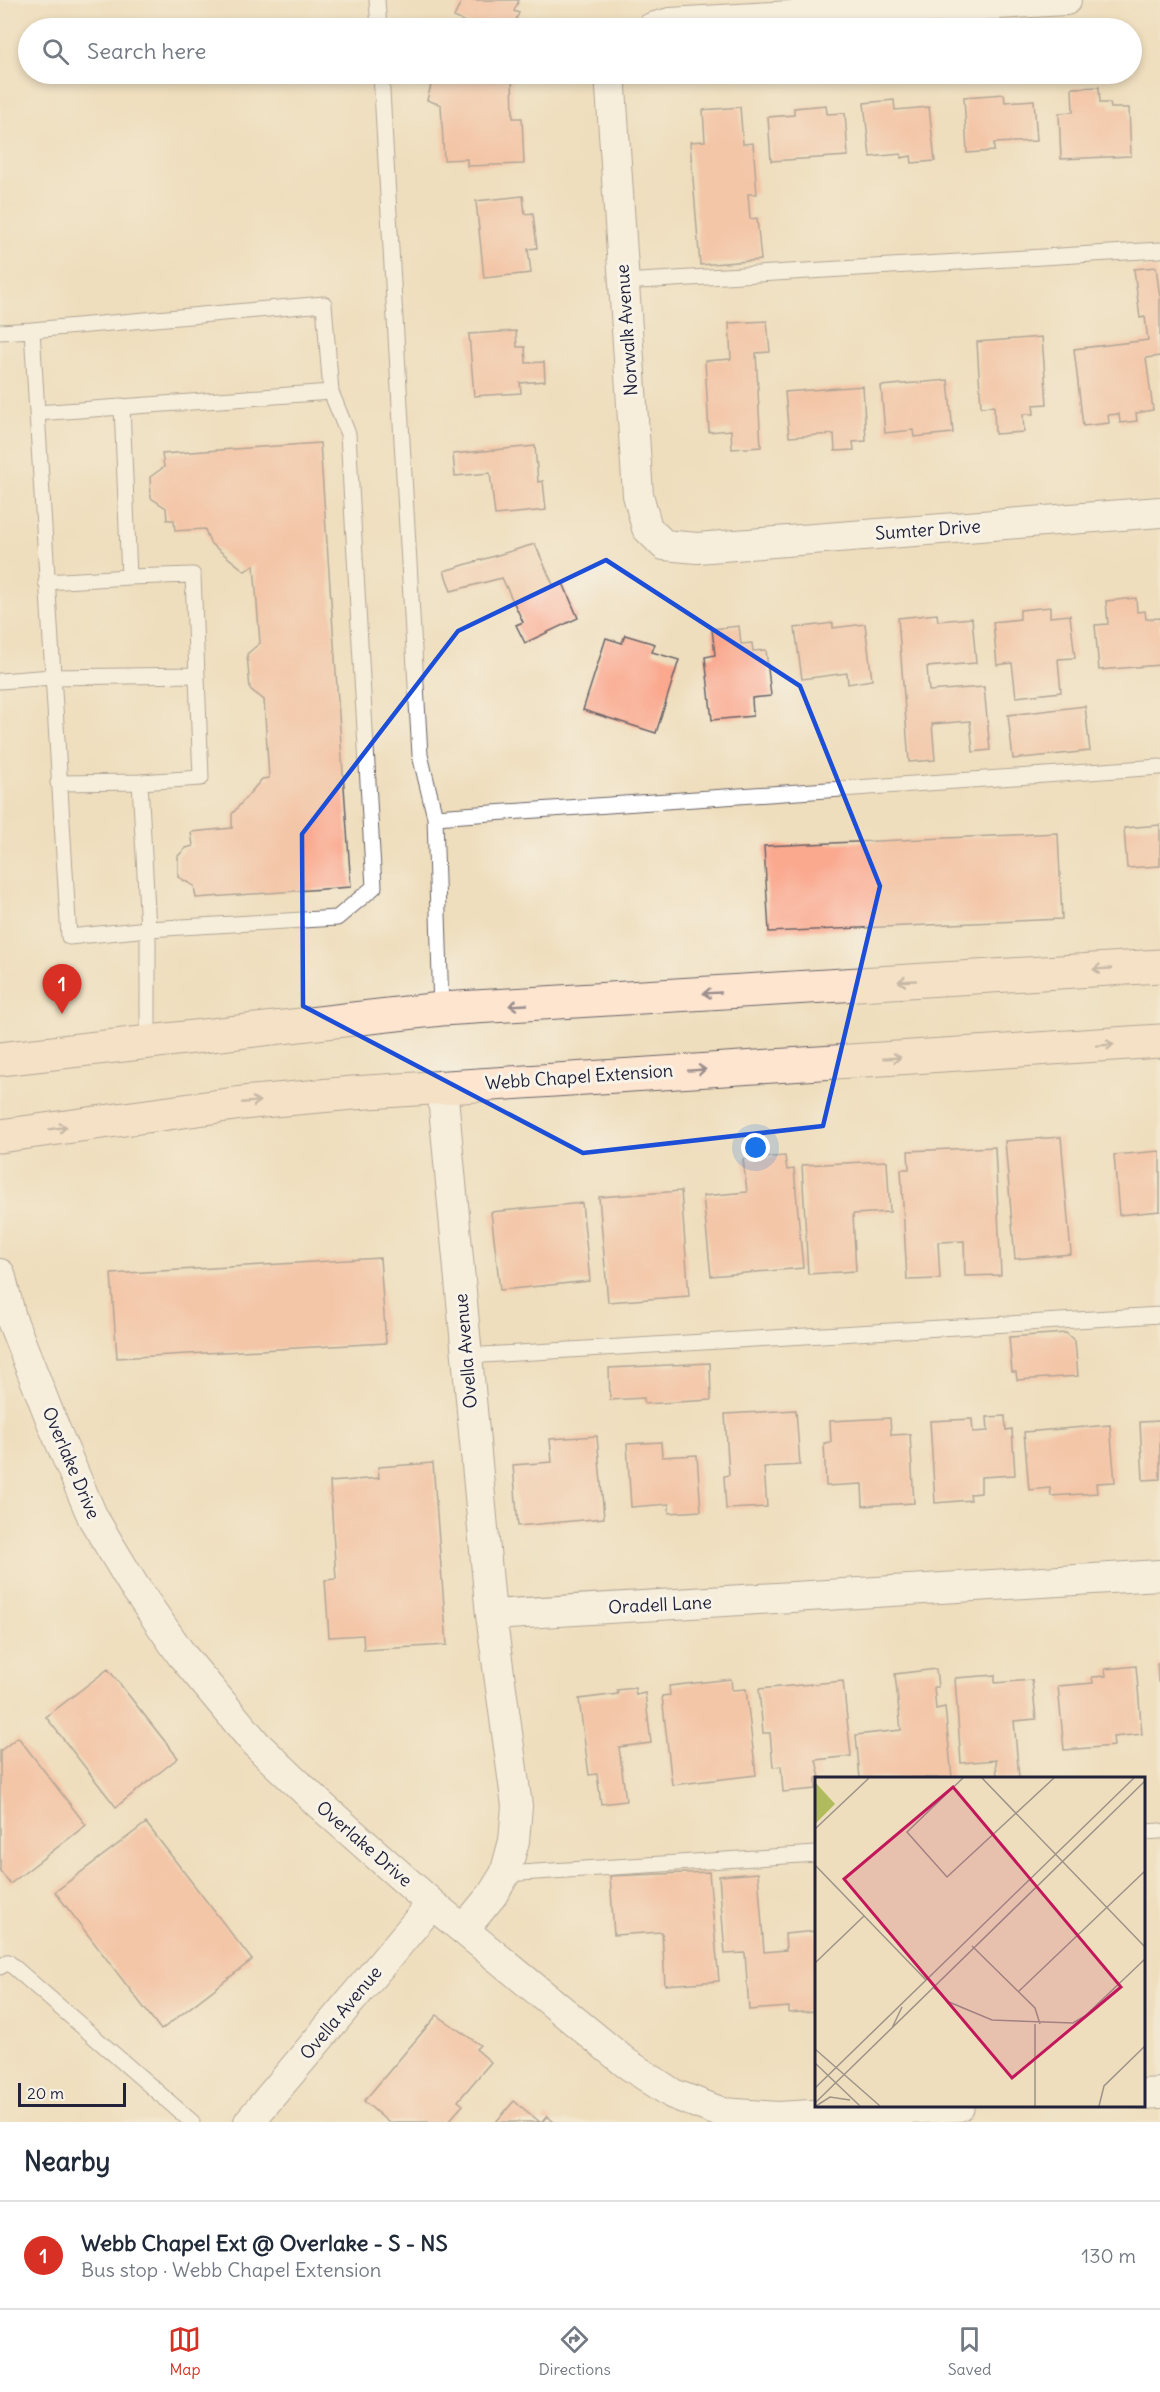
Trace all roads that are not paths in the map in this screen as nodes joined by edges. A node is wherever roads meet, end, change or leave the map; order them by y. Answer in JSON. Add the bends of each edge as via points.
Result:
{"nodes":[{"id":1,"x":377,"y":0,"type":"edge"},
{"id":2,"x":1066,"y":0,"type":"edge"},
{"id":3,"x":378,"y":18,"type":"edge"},
{"id":4,"x":756,"y":18,"type":"edge"},
{"id":5,"x":382,"y":84,"type":"edge"},
{"id":6,"x":612,"y":84,"type":"edge"},
{"id":7,"x":1160,"y":250,"type":"edge"},
{"id":8,"x":623,"y":282,"type":"junction"},
{"id":9,"x":33,"y":330,"type":"junction"},
{"id":10,"x":0,"y":332,"type":"edge"},
{"id":11,"x":331,"y":392,"type":"junction"},
{"id":12,"x":122,"y":406,"type":"junction"},
{"id":13,"x":37,"y":413,"type":"junction"},
{"id":14,"x":1160,"y":512,"type":"edge"},
{"id":15,"x":697,"y":548,"type":"joint"},
{"id":16,"x":129,"y":577,"type":"junction"},
{"id":17,"x":46,"y":582,"type":"junction"},
{"id":18,"x":197,"y":675,"type":"junction"},
{"id":19,"x":52,"y":677,"type":"junction"},
{"id":20,"x":0,"y":681,"type":"edge"},
{"id":21,"x":1160,"y":767,"type":"edge"},
{"id":22,"x":140,"y":782,"type":"junction"},
{"id":23,"x":58,"y":783,"type":"junction"},
{"id":24,"x":435,"y":817,"type":"junction"},
{"id":25,"x":148,"y":929,"type":"junction"},
{"id":26,"x":1160,"y":966,"type":"edge"},
{"id":27,"x":441,"y":1009,"type":"junction"},
{"id":28,"x":148,"y":1041,"type":"junction"},
{"id":29,"x":1160,"y":1041,"type":"edge"},
{"id":30,"x":0,"y":1059,"type":"edge"},
{"id":31,"x":442,"y":1086,"type":"junction"},
{"id":32,"x":0,"y":1136,"type":"edge"},
{"id":33,"x":0,"y":1274,"type":"edge"},
{"id":34,"x":1160,"y":1315,"type":"edge"},
{"id":35,"x":466,"y":1356,"type":"junction"},
{"id":36,"x":1160,"y":1575,"type":"edge"},
{"id":37,"x":491,"y":1615,"type":"junction"},
{"id":38,"x":1160,"y":1831,"type":"edge"},
{"id":39,"x":1145,"y":1832,"type":"edge"},
{"id":40,"x":815,"y":1854,"type":"edge"},
{"id":41,"x":505,"y":1874,"type":"junction"},
{"id":42,"x":432,"y":1904,"type":"junction"},
{"id":43,"x":464,"y":1929,"type":"junction"},
{"id":44,"x":0,"y":1966,"type":"edge"},
{"id":45,"x":1160,"y":2093,"type":"edge"},
{"id":46,"x":1145,"y":2094,"type":"edge"},
{"id":47,"x":943,"y":2107,"type":"edge"},
{"id":48,"x":192,"y":2122,"type":"edge"},
{"id":49,"x":249,"y":2122,"type":"edge"}],
"edges":[{"from":1,"to":3,"type":"lane"},
{"from":2,"to":4,"type":"street"},
{"from":5,"to":24,"type":"lane","via":[[420,755]]},
{"from":6,"to":8,"type":"street","name":"Norwalk Avenue"},
{"from":7,"to":8,"type":"lane"},
{"from":8,"to":15,"type":"street","name":"Norwalk Avenue","via":[[638,495],[647,528],[664,545]]},
{"from":9,"to":10,"type":"lane"},
{"from":9,"to":11,"type":"lane","via":[[324,304]]},
{"from":9,"to":13,"type":"lane"},
{"from":11,"to":12,"type":"lane"},
{"from":11,"to":25,"type":"lane","via":[[348,434],[374,887],[337,918]]},
{"from":12,"to":13,"type":"lane"},
{"from":12,"to":16,"type":"lane"},
{"from":13,"to":17,"type":"lane"},
{"from":14,"to":15,"type":"street","name":"Sumter Drive"},
{"from":16,"to":17,"type":"lane"},
{"from":16,"to":18,"type":"lane","via":[[193,575]]},
{"from":17,"to":19,"type":"lane"},
{"from":18,"to":19,"type":"lane"},
{"from":18,"to":22,"type":"lane","via":[[201,778]]},
{"from":19,"to":20,"type":"lane"},
{"from":19,"to":23,"type":"lane"},
{"from":21,"to":24,"type":"lane"},
{"from":22,"to":23,"type":"lane"},
{"from":22,"to":25,"type":"lane"},
{"from":23,"to":25,"type":"lane","via":[[69,937]]},
{"from":24,"to":27,"type":"lane"},
{"from":25,"to":28,"type":"lane"},
{"from":26,"to":27,"type":"main road","one_way":true},
{"from":27,"to":28,"type":"main road"},
{"from":28,"to":30,"type":"main road"},
{"from":31,"to":29,"type":"main road","name":"Webb Chapel Extension","one_way":true},
{"from":32,"to":31,"type":"main road","name":"Webb Chapel Extension","one_way":true,"via":[[242,1103]]},
{"from":31,"to":35,"type":"street","name":"Ovella Avenue"},
{"from":33,"to":42,"type":"street","name":"Overlake Drive","via":[[11,1318],[93,1518],[134,1586],[181,1654],[256,1744]]},
{"from":34,"to":35,"type":"lane"},
{"from":35,"to":37,"type":"street","name":"Ovella Avenue"},
{"from":36,"to":37,"type":"street","name":"Oradell Lane"},
{"from":37,"to":41,"type":"street","via":[[517,1806],[514,1841]]},
{"from":38,"to":39,"type":"lane"},
{"from":40,"to":41,"type":"lane"},
{"from":41,"to":43,"type":"street"},
{"from":42,"to":43,"type":"street","name":"Overlake Drive"},
{"from":42,"to":49,"type":"street","name":"Ovella Avenue"},
{"from":43,"to":47,"type":"street","name":"Overlake Drive","via":[[626,2063],[673,2094],[723,2113],[778,2117]]},
{"from":44,"to":48,"type":"lane","via":[[8,1962]]},
{"from":45,"to":46,"type":"street"}]}
